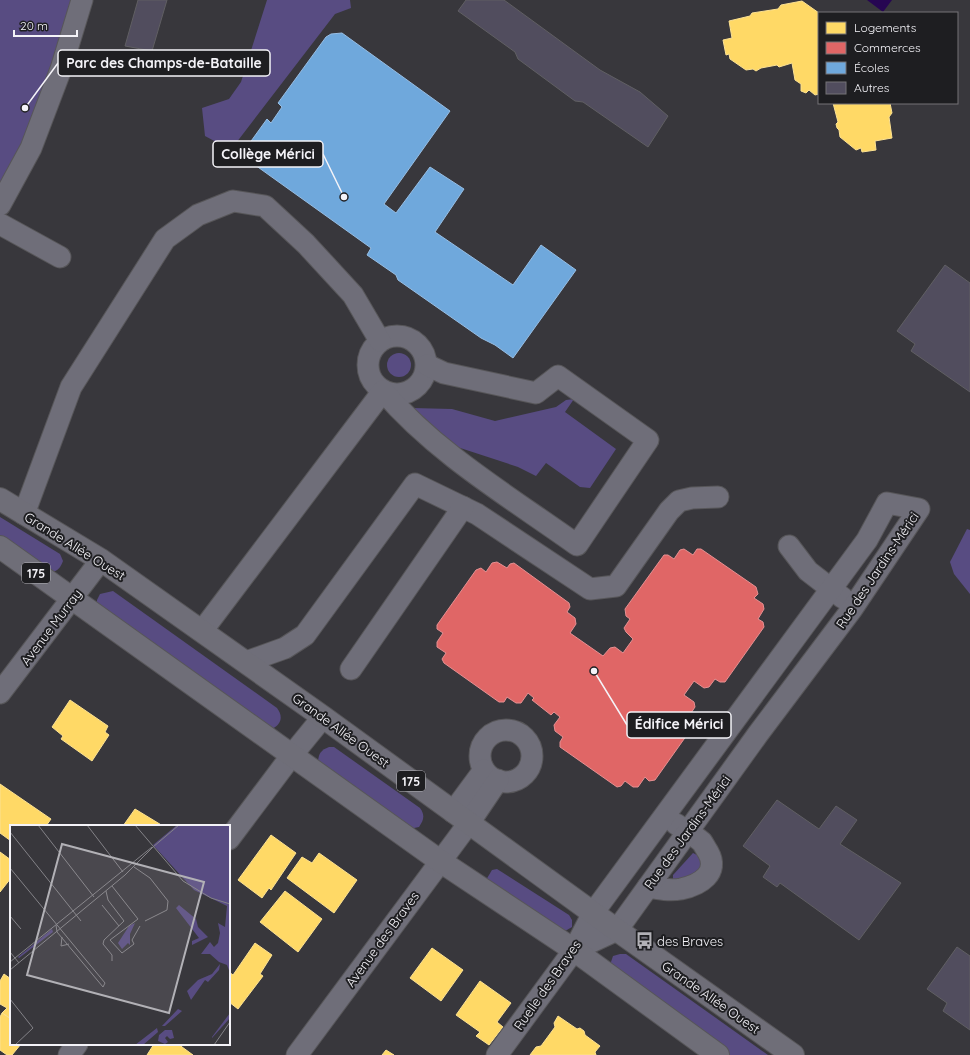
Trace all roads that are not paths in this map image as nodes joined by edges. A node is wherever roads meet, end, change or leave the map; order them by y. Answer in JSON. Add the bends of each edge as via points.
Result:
{"nodes":[{"id":1,"x":82,"y":0,"type":"edge"},
{"id":2,"x":0,"y":205,"type":"edge"},
{"id":3,"x":0,"y":224,"type":"edge"},
{"id":4,"x":60,"y":257,"type":"dead end"},
{"id":5,"x":380,"y":341,"type":"junction"},
{"id":6,"x":427,"y":365,"type":"junction"},
{"id":7,"x":383,"y":391,"type":"junction"},
{"id":8,"x":718,"y":497,"type":"dead end"},
{"id":9,"x":0,"y":499,"type":"edge"},
{"id":10,"x":463,"y":507,"type":"junction"},
{"id":11,"x":24,"y":514,"type":"junction"},
{"id":12,"x":789,"y":546,"type":"dead end"},
{"id":13,"x":0,"y":548,"type":"edge"},
{"id":14,"x":102,"y":560,"type":"junction"},
{"id":15,"x":832,"y":589,"type":"junction"},
{"id":16,"x":73,"y":598,"type":"junction"},
{"id":17,"x":854,"y":606,"type":"junction"},
{"id":18,"x":202,"y":631,"type":"junction"},
{"id":19,"x":246,"y":662,"type":"junction"},
{"id":20,"x":351,"y":669,"type":"dead end"},
{"id":21,"x":0,"y":693,"type":"edge"},
{"id":22,"x":323,"y":717,"type":"junction"},
{"id":23,"x":728,"y":730,"type":"junction"},
{"id":24,"x":750,"y":745,"type":"junction"},
{"id":25,"x":292,"y":755,"type":"junction"},
{"id":26,"x":491,"y":775,"type":"dead end"},
{"id":27,"x":664,"y":816,"type":"junction"},
{"id":28,"x":461,"y":817,"type":"junction"},
{"id":29,"x":687,"y":832,"type":"junction"},
{"id":30,"x":230,"y":838,"type":"edge"},
{"id":31,"x":440,"y":860,"type":"junction"},
{"id":32,"x":648,"y":887,"type":"junction"},
{"id":33,"x":593,"y":913,"type":"junction"},
{"id":34,"x":617,"y":930,"type":"junction"},
{"id":35,"x":574,"y":950,"type":"junction"},
{"id":36,"x":76,"y":1045,"type":"edge"},
{"id":37,"x":69,"y":1055,"type":"edge"},
{"id":38,"x":297,"y":1055,"type":"edge"},
{"id":39,"x":497,"y":1055,"type":"edge"},
{"id":40,"x":718,"y":1055,"type":"edge"},
{"id":41,"x":793,"y":1055,"type":"edge"}],
"edges":[{"from":1,"to":2,"type":"street","via":[[62,69],[31,148]]},
{"from":3,"to":4,"type":"street"},
{"from":5,"to":6,"type":"street","via":[[398,336],[410,339],[421,348]]},
{"from":5,"to":7,"type":"street","via":[[369,357],[368,367],[370,376]]},
{"from":5,"to":11,"type":"street","via":[[353,295],[306,244],[265,206],[233,201],[198,215],[165,239],[71,387]]},
{"from":6,"to":7,"type":"street","via":[[422,381],[416,388],[400,394]]},
{"from":6,"to":7,"type":"street","via":[[444,373],[536,393],[558,376],[648,440],[577,545],[436,444],[404,415]]},
{"from":7,"to":18,"type":"street"},
{"from":8,"to":10,"type":"street","via":[[679,501],[669,511],[616,586],[590,589]]},
{"from":9,"to":11,"type":"main road","name":"Grande Allée Ouest","number":"175"},
{"from":10,"to":19,"type":"street","via":[[416,484],[305,635],[285,648]]},
{"from":10,"to":20,"type":"street"},
{"from":11,"to":14,"type":"main road","name":"Grande Allée Ouest","number":"175"},
{"from":12,"to":15,"type":"street","via":[[808,571]]},
{"from":13,"to":16,"type":"main road","number":"175"},
{"from":14,"to":16,"type":"street","name":"Avenue Murray"},
{"from":14,"to":18,"type":"main road","name":"Grande Allée Ouest","number":"175"},
{"from":15,"to":17,"type":"street"},
{"from":15,"to":17,"type":"street","name":"Rue des Jardins-Mérici","via":[[867,540],[887,503],[919,509]]},
{"from":15,"to":23,"type":"street","name":"Rue des Jardins-Mérici"},
{"from":16,"to":21,"type":"street","name":"Avenue Murray"},
{"from":16,"to":25,"type":"main road","number":"175"},
{"from":17,"to":24,"type":"street","name":"Rue des Jardins-Mérici"},
{"from":18,"to":19,"type":"main road","name":"Grande Allée Ouest","number":"175"},
{"from":19,"to":22,"type":"main road","name":"Grande Allée Ouest","number":"175"},
{"from":22,"to":25,"type":"street"},
{"from":22,"to":28,"type":"main road","name":"Grande Allée Ouest","number":"175"},
{"from":23,"to":24,"type":"street"},
{"from":23,"to":27,"type":"street","name":"Rue des Jardins-Mérici"},
{"from":24,"to":29,"type":"street","name":"Rue des Jardins-Mérici"},
{"from":25,"to":30,"type":"street"},
{"from":25,"to":31,"type":"main road","number":"175"},
{"from":26,"to":28,"type":"street","name":"Avenue des Braves"},
{"from":27,"to":29,"type":"street"},
{"from":27,"to":33,"type":"street","name":"Rue des Jardins-Mérici"},
{"from":28,"to":31,"type":"street","name":"Avenue des Braves"},
{"from":28,"to":33,"type":"main road","name":"Grande Allée Ouest","number":"175"},
{"from":29,"to":32,"type":"street","name":"Rue des Jardins-Mérici"},
{"from":29,"to":32,"type":"street","via":[[703,843],[710,856],[713,865],[710,875],[681,889]]},
{"from":31,"to":35,"type":"main road","number":"175"},
{"from":31,"to":38,"type":"street","name":"Avenue des Braves"},
{"from":32,"to":34,"type":"street","name":"Rue des Jardins-Mérici"},
{"from":33,"to":34,"type":"main road","name":"Grande Allée Ouest","number":"175"},
{"from":33,"to":35,"type":"street","name":"Ruelle des Braves"},
{"from":34,"to":35,"type":"street","name":"Rue des Jardins-Mérici"},
{"from":34,"to":41,"type":"main road","name":"Grande Allée Ouest","number":"175"},
{"from":35,"to":39,"type":"street","name":"Ruelle des Braves"},
{"from":35,"to":40,"type":"main road","number":"175"},
{"from":36,"to":37,"type":"street"}]}
